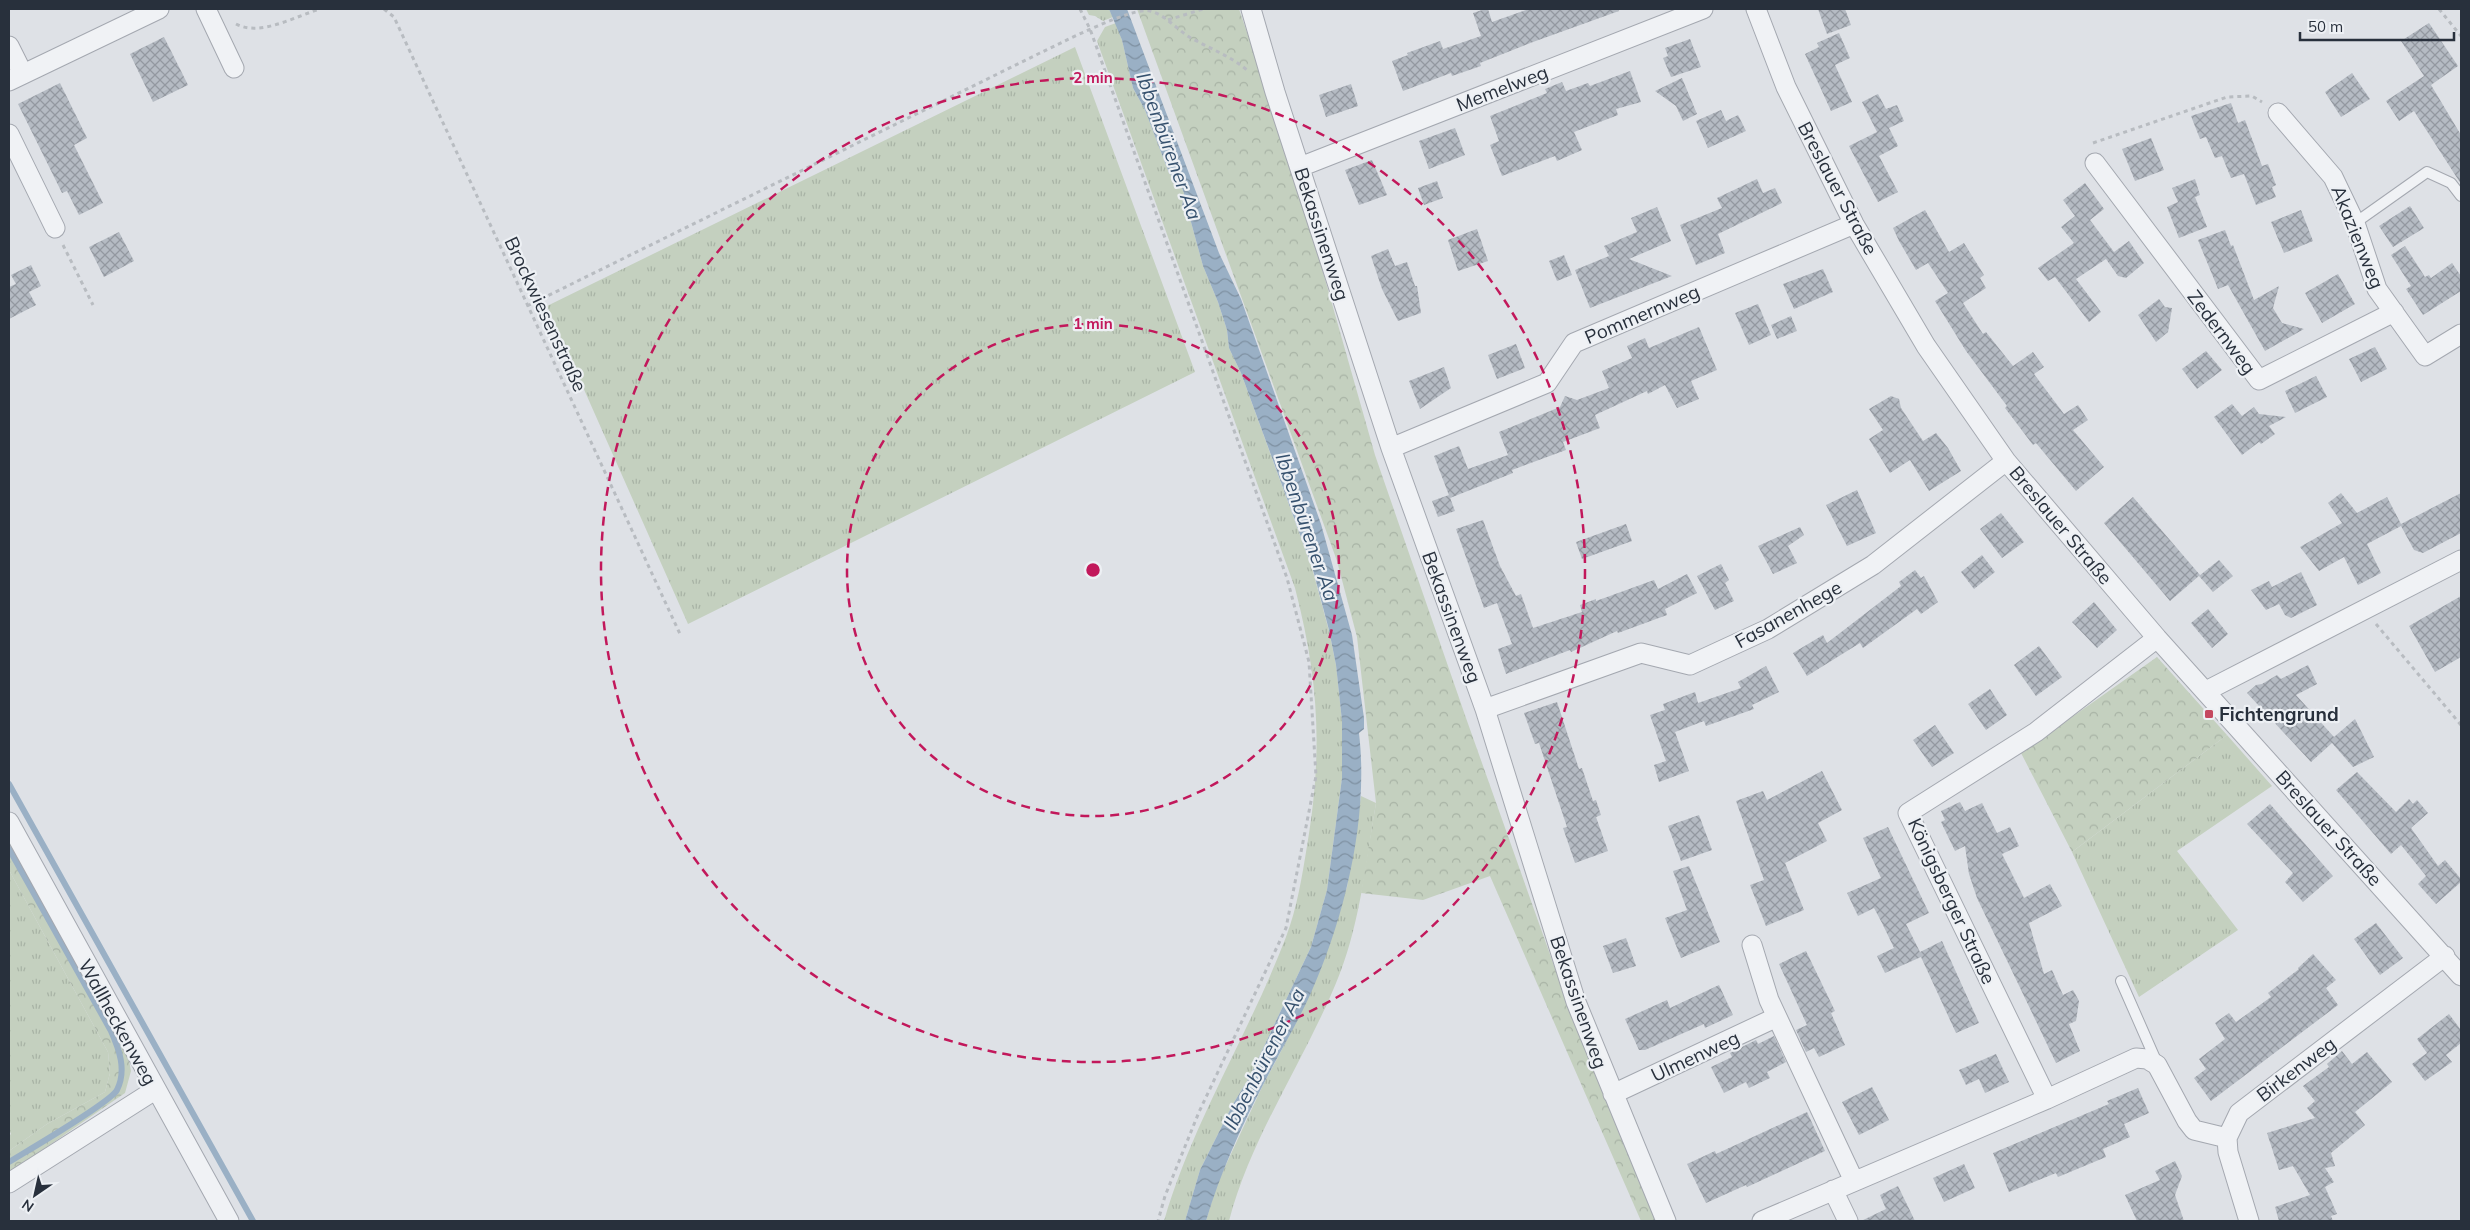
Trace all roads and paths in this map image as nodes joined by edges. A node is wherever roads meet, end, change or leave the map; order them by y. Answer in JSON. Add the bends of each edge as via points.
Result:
{"nodes":[{"id":1,"x":159,"y":9,"type":"edge"},
{"id":2,"x":206,"y":9,"type":"edge"},
{"id":3,"x":320,"y":9,"type":"edge"},
{"id":4,"x":384,"y":9,"type":"edge"},
{"id":5,"x":1080,"y":9,"type":"edge"},
{"id":6,"x":1203,"y":9,"type":"edge"},
{"id":7,"x":1251,"y":9,"type":"edge"},
{"id":8,"x":1703,"y":9,"type":"edge"},
{"id":9,"x":1756,"y":9,"type":"edge"},
{"id":10,"x":2439,"y":9,"type":"edge"},
{"id":11,"x":1141,"y":10,"type":"edge"},
{"id":12,"x":1167,"y":20,"type":"junction"},
{"id":13,"x":230,"y":21,"type":"dead end"},
{"id":14,"x":1090,"y":30,"type":"junction"},
{"id":15,"x":2461,"y":36,"type":"edge"},
{"id":16,"x":9,"y":46,"type":"edge"},
{"id":17,"x":234,"y":68,"type":"dead end"},
{"id":18,"x":16,"y":78,"type":"edge"},
{"id":19,"x":1275,"y":92,"type":"junction"},
{"id":20,"x":2278,"y":113,"type":"joint"},
{"id":21,"x":9,"y":134,"type":"edge"},
{"id":22,"x":2095,"y":163,"type":"joint"},
{"id":23,"x":1300,"y":167,"type":"junction"},
{"id":24,"x":2461,"y":196,"type":"edge"},
{"id":25,"x":2355,"y":223,"type":"junction"},
{"id":26,"x":1854,"y":224,"type":"junction"},
{"id":27,"x":55,"y":228,"type":"joint"},
{"id":28,"x":93,"y":305,"type":"dead end"},
{"id":29,"x":527,"y":306,"type":"junction"},
{"id":30,"x":2394,"y":312,"type":"junction"},
{"id":31,"x":2461,"y":334,"type":"edge"},
{"id":32,"x":1391,"y":448,"type":"junction"},
{"id":33,"x":2006,"y":461,"type":"junction"},
{"id":34,"x":2461,"y":560,"type":"edge"},
{"id":35,"x":2364,"y":610,"type":"junction"},
{"id":36,"x":680,"y":634,"type":"dead end"},
{"id":37,"x":2157,"y":638,"type":"junction"},
{"id":38,"x":2206,"y":691,"type":"junction"},
{"id":39,"x":1485,"y":709,"type":"junction"},
{"id":40,"x":2461,"y":725,"type":"edge"},
{"id":41,"x":9,"y":822,"type":"edge"},
{"id":42,"x":1752,"y":945,"type":"dead end"},
{"id":43,"x":2444,"y":956,"type":"junction"},
{"id":44,"x":2461,"y":976,"type":"edge"},
{"id":45,"x":2121,"y":981,"type":"dead end"},
{"id":46,"x":1777,"y":1017,"type":"junction"},
{"id":47,"x":2158,"y":1065,"type":"junction"},
{"id":48,"x":155,"y":1090,"type":"junction"},
{"id":49,"x":1613,"y":1094,"type":"junction"},
{"id":50,"x":2047,"y":1099,"type":"junction"},
{"id":51,"x":2227,"y":1138,"type":"junction"},
{"id":52,"x":1854,"y":1181,"type":"junction"},
{"id":53,"x":9,"y":1184,"type":"edge"},
{"id":54,"x":1833,"y":1190,"type":"junction"},
{"id":55,"x":229,"y":1221,"type":"edge"},
{"id":56,"x":1158,"y":1221,"type":"edge"},
{"id":57,"x":1666,"y":1221,"type":"edge"},
{"id":58,"x":1762,"y":1221,"type":"edge"},
{"id":59,"x":1848,"y":1221,"type":"edge"},
{"id":60,"x":2249,"y":1221,"type":"edge"}],
"edges":[{"from":1,"to":18,"type":"street"},
{"from":2,"to":17,"type":"street"},
{"from":3,"to":13,"type":"path","via":[[266,27],[242,27]]},
{"from":4,"to":29,"type":"path","name":"Brockwiesenstraße","via":[[394,18]]},
{"from":5,"to":14,"type":"path"},
{"from":6,"to":12,"type":"path"},
{"from":7,"to":19,"type":"street","name":"Bekassinenweg"},
{"from":8,"to":23,"type":"street","name":"Memelweg"},
{"from":9,"to":26,"type":"street","name":"Breslauer Straße","via":[[1786,87]]},
{"from":10,"to":15,"type":"path"},
{"from":11,"to":12,"type":"path","via":[[1151,11]]},
{"from":11,"to":14,"type":"path"},
{"from":12,"to":19,"type":"path","via":[[1189,38],[1232,58]]},
{"from":14,"to":29,"type":"path"},
{"from":14,"to":56,"type":"path","via":[[1287,578],[1309,662],[1316,776],[1286,928],[1200,1112],[1168,1188]]},
{"from":16,"to":18,"type":"street"},
{"from":19,"to":23,"type":"street","name":"Bekassinenweg"},
{"from":20,"to":22,"type":"path","via":[[2252,96],[2227,97],[2092,143]]},
{"from":20,"to":25,"type":"street","name":"Akazienweg","via":[[2333,177]]},
{"from":21,"to":27,"type":"street"},
{"from":22,"to":30,"type":"street","name":"Zedernweg","via":[[2259,380]]},
{"from":23,"to":32,"type":"street","name":"Bekassinenweg"},
{"from":24,"to":25,"type":"lane","via":[[2451,182],[2427,172]]},
{"from":25,"to":30,"type":"street","name":"Akazienweg","via":[[2377,289]]},
{"from":26,"to":32,"type":"street","name":"Pommernweg","via":[[1574,343],[1547,383]]},
{"from":26,"to":33,"type":"street","name":"Breslauer Straße","via":[[1926,346]]},
{"from":27,"to":28,"type":"path"},
{"from":29,"to":36,"type":"path","name":"Brockwiesenstraße"},
{"from":30,"to":31,"type":"street","name":"Akazienweg","via":[[2425,356]]},
{"from":32,"to":39,"type":"street","name":"Bekassinenweg"},
{"from":33,"to":37,"type":"street","name":"Breslauer Straße"},
{"from":33,"to":39,"type":"street","name":"Fasanenhege","via":[[1873,565],[1768,629],[1690,665],[1641,653]]},
{"from":34,"to":35,"type":"street"},
{"from":35,"to":38,"type":"street"},
{"from":35,"to":40,"type":"path"},
{"from":37,"to":38,"type":"street","name":"Breslauer Straße"},
{"from":37,"to":50,"type":"street","name":"Königsberger Straße","via":[[2036,732],[1908,813]]},
{"from":38,"to":43,"type":"street","name":"Breslauer Straße"},
{"from":39,"to":49,"type":"street","name":"Bekassinenweg","via":[[1576,1002]]},
{"from":41,"to":48,"type":"street","name":"Wallheckenweg"},
{"from":42,"to":46,"type":"street"},
{"from":43,"to":44,"type":"street","name":"Breslauer Straße"},
{"from":43,"to":51,"type":"street","name":"Birkenweg","via":[[2239,1113]]},
{"from":45,"to":47,"type":"lane"},
{"from":46,"to":49,"type":"street","name":"Ulmenweg"},
{"from":46,"to":52,"type":"street"},
{"from":47,"to":50,"type":"street","via":[[2136,1058]]},
{"from":47,"to":51,"type":"street","via":[[2194,1130]]},
{"from":48,"to":53,"type":"street"},
{"from":48,"to":55,"type":"street","name":"Wallheckenweg"},
{"from":49,"to":57,"type":"street","name":"Bekassinenweg"},
{"from":50,"to":52,"type":"street"},
{"from":51,"to":60,"type":"street","via":[[2228,1152]]},
{"from":52,"to":54,"type":"street"},
{"from":54,"to":58,"type":"street"},
{"from":54,"to":59,"type":"street"}]}
